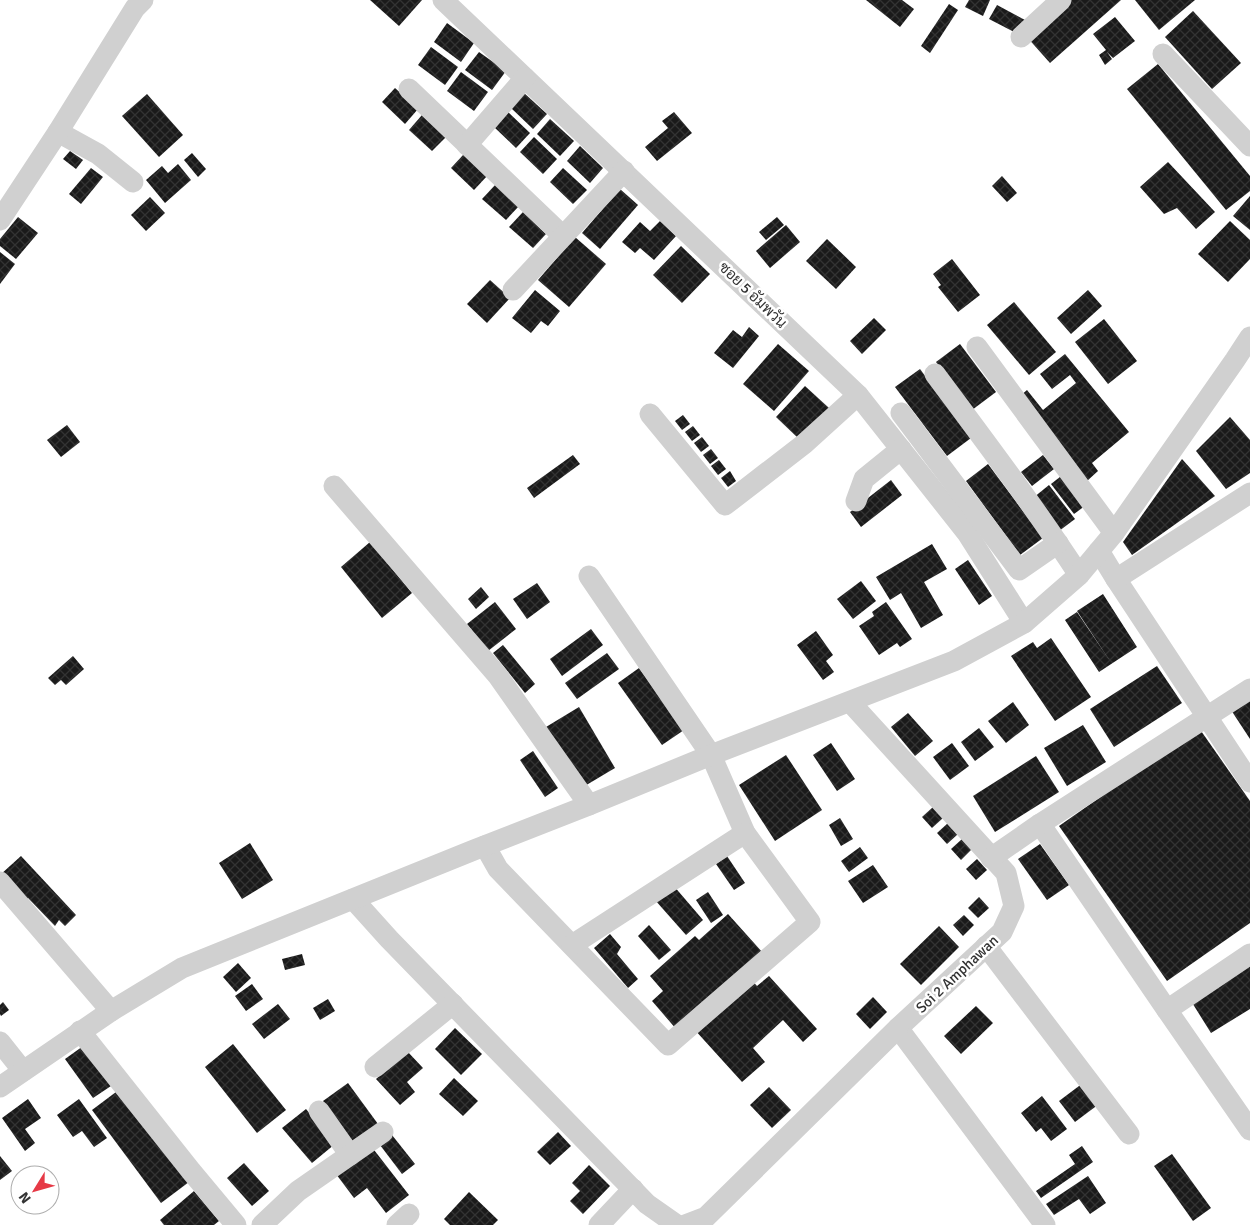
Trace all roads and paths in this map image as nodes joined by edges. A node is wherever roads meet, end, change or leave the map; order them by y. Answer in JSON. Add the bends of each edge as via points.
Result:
{"nodes":[{"id":1,"x":143,"y":0,"type":"edge"},
{"id":2,"x":444,"y":0,"type":"edge"},
{"id":3,"x":1061,"y":0,"type":"edge"},
{"id":4,"x":1022,"y":37,"type":"dead end"},
{"id":5,"x":1163,"y":54,"type":"dead end"},
{"id":6,"x":525,"y":78,"type":"junction"},
{"id":7,"x":409,"y":89,"type":"dead end"},
{"id":8,"x":58,"y":132,"type":"junction"},
{"id":9,"x":467,"y":145,"type":"junction"},
{"id":10,"x":1250,"y":146,"type":"edge"},
{"id":11,"x":624,"y":171,"type":"junction"},
{"id":12,"x":133,"y":182,"type":"dead end"},
{"id":13,"x":0,"y":220,"type":"edge"},
{"id":14,"x":563,"y":236,"type":"junction"},
{"id":15,"x":513,"y":290,"type":"dead end"},
{"id":16,"x":1250,"y":337,"type":"edge"},
{"id":17,"x":977,"y":347,"type":"dead end"},
{"id":18,"x":934,"y":374,"type":"dead end"},
{"id":19,"x":858,"y":394,"type":"junction"},
{"id":20,"x":901,"y":413,"type":"dead end"},
{"id":21,"x":650,"y":414,"type":"dead end"},
{"id":22,"x":901,"y":449,"type":"junction"},
{"id":23,"x":334,"y":486,"type":"dead end"},
{"id":24,"x":1250,"y":494,"type":"edge"},
{"id":25,"x":856,"y":501,"type":"dead end"},
{"id":26,"x":1114,"y":534,"type":"junction"},
{"id":27,"x":1058,"y":543,"type":"junction"},
{"id":28,"x":1100,"y":551,"type":"junction"},
{"id":29,"x":589,"y":576,"type":"dead end"},
{"id":30,"x":1079,"y":576,"type":"junction"},
{"id":31,"x":1116,"y":579,"type":"junction"},
{"id":32,"x":1024,"y":624,"type":"junction"},
{"id":33,"x":1250,"y":689,"type":"edge"},
{"id":34,"x":850,"y":702,"type":"junction"},
{"id":35,"x":1208,"y":717,"type":"junction"},
{"id":36,"x":711,"y":755,"type":"junction"},
{"id":37,"x":1250,"y":782,"type":"edge"},
{"id":38,"x":589,"y":805,"type":"junction"},
{"id":39,"x":1040,"y":824,"type":"junction"},
{"id":40,"x":745,"y":833,"type":"junction"},
{"id":41,"x":485,"y":846,"type":"junction"},
{"id":42,"x":991,"y":858,"type":"junction"},
{"id":43,"x":0,"y":882,"type":"edge"},
{"id":44,"x":353,"y":899,"type":"junction"},
{"id":45,"x":572,"y":945,"type":"junction"},
{"id":46,"x":986,"y":946,"type":"junction"},
{"id":47,"x":1250,"y":954,"type":"edge"},
{"id":48,"x":453,"y":1004,"type":"junction"},
{"id":49,"x":1167,"y":1010,"type":"junction"},
{"id":50,"x":111,"y":1011,"type":"junction"},
{"id":51,"x":898,"y":1028,"type":"junction"},
{"id":52,"x":80,"y":1031,"type":"junction"},
{"id":53,"x":0,"y":1042,"type":"edge"},
{"id":54,"x":376,"y":1067,"type":"dead end"},
{"id":55,"x":24,"y":1072,"type":"junction"},
{"id":56,"x":0,"y":1088,"type":"edge"},
{"id":57,"x":319,"y":1110,"type":"dead end"},
{"id":58,"x":1250,"y":1130,"type":"edge"},
{"id":59,"x":382,"y":1132,"type":"dead end"},
{"id":60,"x":1129,"y":1134,"type":"dead end"},
{"id":61,"x":350,"y":1155,"type":"junction"},
{"id":62,"x":633,"y":1189,"type":"junction"},
{"id":63,"x":236,"y":1225,"type":"edge"},
{"id":64,"x":262,"y":1225,"type":"edge"},
{"id":65,"x":599,"y":1225,"type":"edge"},
{"id":66,"x":677,"y":1225,"type":"edge"},
{"id":67,"x":685,"y":1225,"type":"edge"},
{"id":68,"x":1045,"y":1225,"type":"edge"}],
"edges":[{"from":1,"to":8,"type":"street"},
{"from":2,"to":6,"type":"street","name":"ซอย 5 อัมพวัน"},
{"from":3,"to":4,"type":"street"},
{"from":5,"to":10,"type":"street"},
{"from":6,"to":9,"type":"street"},
{"from":6,"to":11,"type":"street","name":"ซอย 5 อัมพวัน"},
{"from":7,"to":9,"type":"street"},
{"from":8,"to":12,"type":"street","via":[[98,154]]},
{"from":8,"to":13,"type":"street"},
{"from":9,"to":14,"type":"street"},
{"from":11,"to":14,"type":"street"},
{"from":11,"to":19,"type":"street","name":"ซอย 5 อัมพวัน"},
{"from":14,"to":15,"type":"street"},
{"from":16,"to":26,"type":"street"},
{"from":17,"to":26,"type":"street"},
{"from":18,"to":27,"type":"street"},
{"from":19,"to":21,"type":"street","via":[[804,444],[725,505]]},
{"from":19,"to":22,"type":"street","name":"ซอย 5 อัมพวัน"},
{"from":20,"to":27,"type":"street","via":[[1019,570]]},
{"from":22,"to":25,"type":"street","via":[[864,479]]},
{"from":22,"to":32,"type":"street","name":"ซอย 5 อัมพวัน","via":[[967,533]]},
{"from":23,"to":38,"type":"street","via":[[498,676]]},
{"from":24,"to":31,"type":"street"},
{"from":26,"to":28,"type":"street"},
{"from":27,"to":30,"type":"street"},
{"from":28,"to":30,"type":"street"},
{"from":28,"to":31,"type":"street"},
{"from":29,"to":36,"type":"street"},
{"from":30,"to":32,"type":"street"},
{"from":31,"to":35,"type":"street"},
{"from":32,"to":34,"type":"street","via":[[954,661]]},
{"from":33,"to":35,"type":"street"},
{"from":34,"to":36,"type":"street"},
{"from":34,"to":42,"type":"street","name":"Soi 2 Amphawan"},
{"from":35,"to":37,"type":"street"},
{"from":35,"to":39,"type":"street"},
{"from":36,"to":38,"type":"street"},
{"from":36,"to":40,"type":"street"},
{"from":38,"to":41,"type":"street"},
{"from":39,"to":42,"type":"street"},
{"from":39,"to":49,"type":"street"},
{"from":40,"to":45,"type":"street"},
{"from":40,"to":45,"type":"street","via":[[810,922],[668,1045]]},
{"from":41,"to":44,"type":"street"},
{"from":41,"to":45,"type":"street","via":[[498,869]]},
{"from":42,"to":46,"type":"street","name":"Soi 2 Amphawan","via":[[1006,873],[1014,906],[1002,932]]},
{"from":43,"to":50,"type":"street"},
{"from":44,"to":48,"type":"street"},
{"from":44,"to":50,"type":"street","via":[[182,968]]},
{"from":46,"to":51,"type":"street","name":"Soi 2 Amphawan"},
{"from":46,"to":60,"type":"street"},
{"from":47,"to":49,"type":"street"},
{"from":48,"to":54,"type":"street"},
{"from":48,"to":62,"type":"street"},
{"from":49,"to":58,"type":"street"},
{"from":50,"to":52,"type":"street"},
{"from":51,"to":67,"type":"street","name":"Soi 2 Amphawan","via":[[706,1217]]},
{"from":51,"to":68,"type":"street"},
{"from":52,"to":55,"type":"street"},
{"from":52,"to":63,"type":"street"},
{"from":53,"to":55,"type":"street"},
{"from":55,"to":56,"type":"street"},
{"from":57,"to":61,"type":"street"},
{"from":59,"to":61,"type":"street"},
{"from":61,"to":64,"type":"street","via":[[298,1191]]},
{"from":62,"to":65,"type":"street"},
{"from":62,"to":66,"type":"street","via":[[647,1204]]}]}
